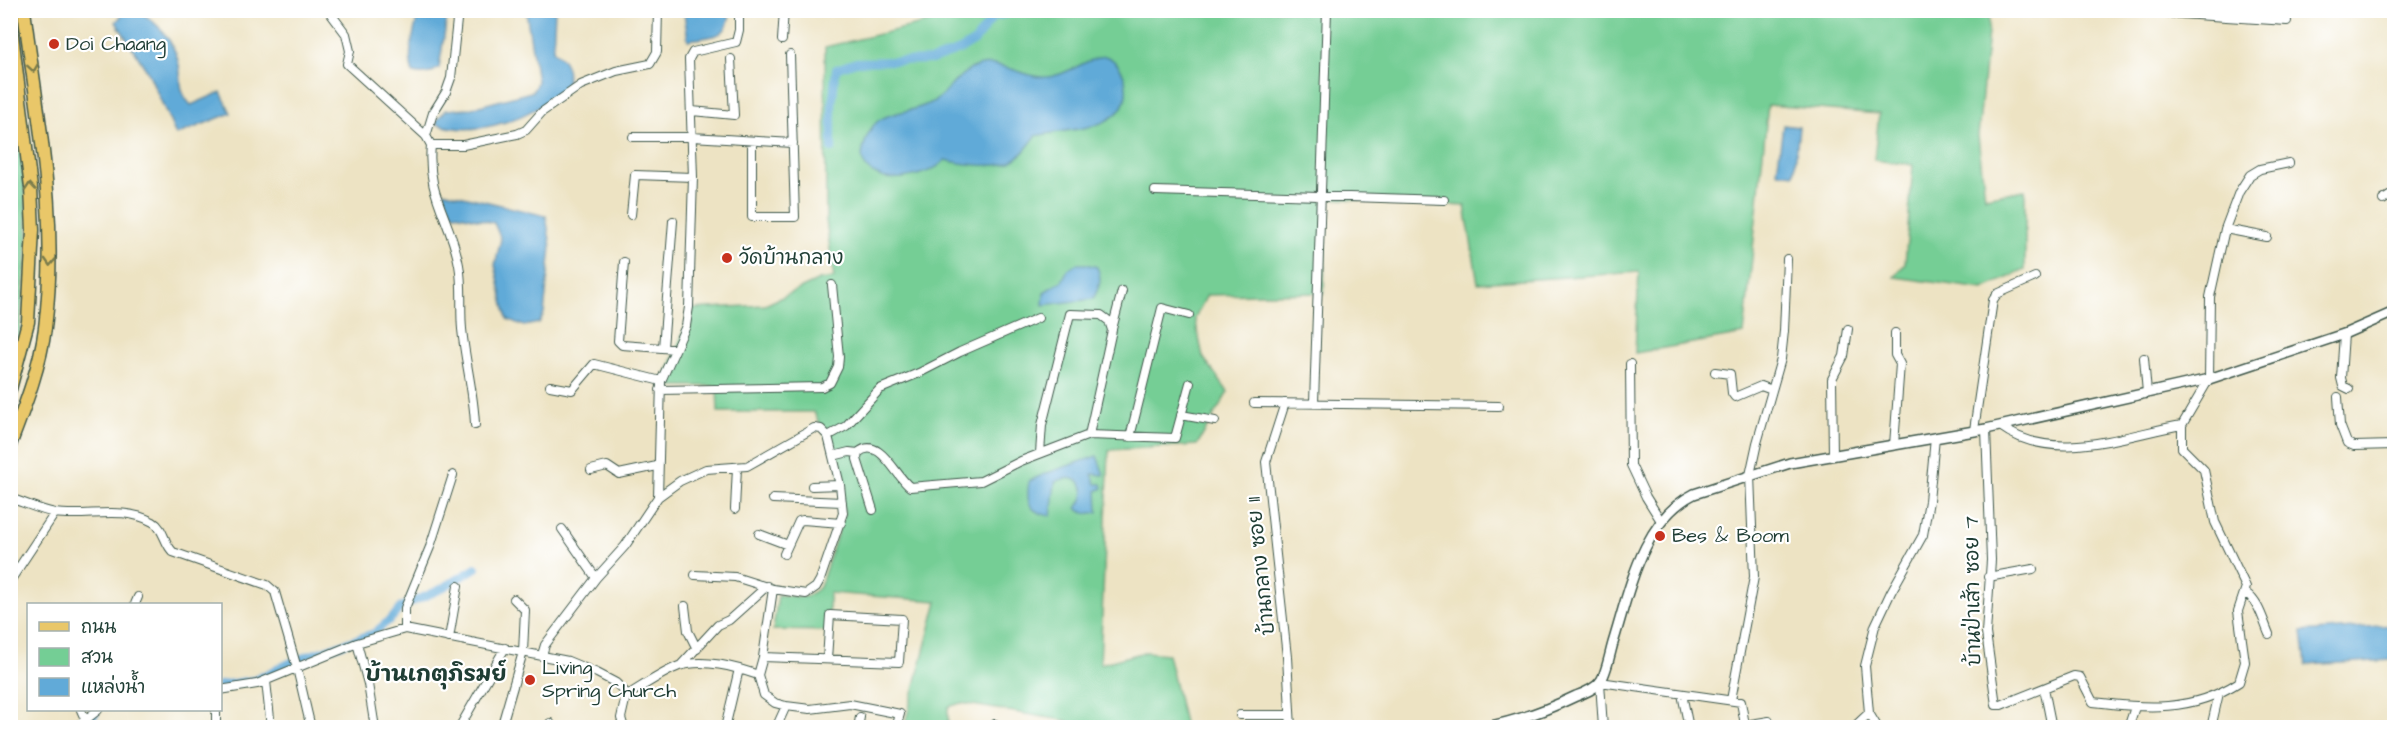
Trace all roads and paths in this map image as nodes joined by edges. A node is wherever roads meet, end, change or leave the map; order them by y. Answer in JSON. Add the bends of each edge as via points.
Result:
{"nodes":[{"id":1,"x":24,"y":10,"type":"edge"},
{"id":2,"x":328,"y":10,"type":"edge"},
{"id":3,"x":458,"y":10,"type":"edge"},
{"id":4,"x":658,"y":10,"type":"edge"},
{"id":5,"x":739,"y":10,"type":"edge"},
{"id":6,"x":784,"y":10,"type":"edge"},
{"id":7,"x":1327,"y":10,"type":"edge"},
{"id":8,"x":2120,"y":10,"type":"edge"},
{"id":9,"x":10,"y":19,"type":"edge"},
{"id":10,"x":2287,"y":21,"type":"dead end"},
{"id":11,"x":783,"y":40,"type":"dead end"},
{"id":12,"x":790,"y":55,"type":"dead end"},
{"id":13,"x":731,"y":59,"type":"dead end"},
{"id":14,"x":692,"y":111,"type":"junction"},
{"id":15,"x":426,"y":136,"type":"junction"},
{"id":16,"x":633,"y":137,"type":"dead end"},
{"id":17,"x":692,"y":137,"type":"junction"},
{"id":18,"x":752,"y":141,"type":"junction"},
{"id":19,"x":794,"y":143,"type":"junction"},
{"id":20,"x":431,"y":146,"type":"junction"},
{"id":21,"x":2289,"y":163,"type":"dead end"},
{"id":22,"x":693,"y":177,"type":"junction"},
{"id":23,"x":1155,"y":191,"type":"dead end"},
{"id":24,"x":2394,"y":193,"type":"edge"},
{"id":25,"x":1321,"y":196,"type":"junction"},
{"id":26,"x":1444,"y":200,"type":"dead end"},
{"id":27,"x":2383,"y":200,"type":"dead end"},
{"id":28,"x":631,"y":215,"type":"dead end"},
{"id":29,"x":673,"y":221,"type":"dead end"},
{"id":30,"x":2225,"y":229,"type":"junction"},
{"id":31,"x":2267,"y":237,"type":"dead end"},
{"id":32,"x":1787,"y":259,"type":"dead end"},
{"id":33,"x":624,"y":262,"type":"dead end"},
{"id":34,"x":2035,"y":277,"type":"dead end"},
{"id":35,"x":832,"y":285,"type":"dead end"},
{"id":36,"x":1122,"y":291,"type":"dead end"},
{"id":37,"x":2394,"y":312,"type":"edge"},
{"id":38,"x":1189,"y":315,"type":"dead end"},
{"id":39,"x":1038,"y":318,"type":"dead end"},
{"id":40,"x":1848,"y":329,"type":"dead end"},
{"id":41,"x":1112,"y":330,"type":"junction"},
{"id":42,"x":1896,"y":333,"type":"dead end"},
{"id":43,"x":2344,"y":334,"type":"junction"},
{"id":44,"x":663,"y":348,"type":"junction"},
{"id":45,"x":675,"y":349,"type":"junction"},
{"id":46,"x":2144,"y":358,"type":"dead end"},
{"id":47,"x":1630,"y":364,"type":"dead end"},
{"id":48,"x":1715,"y":372,"type":"dead end"},
{"id":49,"x":2209,"y":379,"type":"junction"},
{"id":50,"x":661,"y":381,"type":"junction"},
{"id":51,"x":1190,"y":383,"type":"dead end"},
{"id":52,"x":550,"y":386,"type":"dead end"},
{"id":53,"x":2349,"y":389,"type":"dead end"},
{"id":54,"x":10,"y":390,"type":"edge"},
{"id":55,"x":660,"y":390,"type":"junction"},
{"id":56,"x":1772,"y":390,"type":"junction"},
{"id":57,"x":2148,"y":393,"type":"junction"},
{"id":58,"x":2338,"y":397,"type":"dead end"},
{"id":59,"x":1254,"y":403,"type":"dead end"},
{"id":60,"x":1285,"y":403,"type":"junction"},
{"id":61,"x":1314,"y":404,"type":"junction"},
{"id":62,"x":1499,"y":406,"type":"dead end"},
{"id":63,"x":1181,"y":415,"type":"junction"},
{"id":64,"x":1215,"y":421,"type":"dead end"},
{"id":65,"x":475,"y":424,"type":"dead end"},
{"id":66,"x":2182,"y":425,"type":"junction"},
{"id":67,"x":2000,"y":426,"type":"junction"},
{"id":68,"x":1986,"y":429,"type":"junction"},
{"id":69,"x":1974,"y":430,"type":"junction"},
{"id":70,"x":1089,"y":435,"type":"junction"},
{"id":71,"x":828,"y":436,"type":"junction"},
{"id":72,"x":1130,"y":437,"type":"junction"},
{"id":73,"x":1935,"y":438,"type":"junction"},
{"id":74,"x":1894,"y":445,"type":"junction"},
{"id":75,"x":2394,"y":445,"type":"edge"},
{"id":76,"x":10,"y":446,"type":"edge"},
{"id":77,"x":858,"y":453,"type":"junction"},
{"id":78,"x":1040,"y":453,"type":"junction"},
{"id":79,"x":1833,"y":455,"type":"junction"},
{"id":80,"x":833,"y":456,"type":"junction"},
{"id":81,"x":657,"y":466,"type":"junction"},
{"id":82,"x":737,"y":467,"type":"junction"},
{"id":83,"x":591,"y":470,"type":"dead end"},
{"id":84,"x":453,"y":475,"type":"dead end"},
{"id":85,"x":1750,"y":475,"type":"junction"},
{"id":86,"x":840,"y":485,"type":"junction"},
{"id":87,"x":812,"y":486,"type":"dead end"},
{"id":88,"x":658,"y":496,"type":"junction"},
{"id":89,"x":10,"y":498,"type":"edge"},
{"id":90,"x":773,"y":499,"type":"dead end"},
{"id":91,"x":842,"y":502,"type":"junction"},
{"id":92,"x":735,"y":509,"type":"dead end"},
{"id":93,"x":873,"y":510,"type":"dead end"},
{"id":94,"x":56,"y":513,"type":"junction"},
{"id":95,"x":1661,"y":521,"type":"junction"},
{"id":96,"x":841,"y":523,"type":"junction"},
{"id":97,"x":562,"y":530,"type":"dead end"},
{"id":98,"x":759,"y":534,"type":"dead end"},
{"id":99,"x":788,"y":545,"type":"junction"},
{"id":100,"x":784,"y":554,"type":"dead end"},
{"id":101,"x":2033,"y":569,"type":"dead end"},
{"id":102,"x":695,"y":575,"type":"dead end"},
{"id":103,"x":1988,"y":577,"type":"junction"},
{"id":104,"x":597,"y":578,"type":"junction"},
{"id":105,"x":10,"y":581,"type":"edge"},
{"id":106,"x":458,"y":586,"type":"dead end"},
{"id":107,"x":770,"y":587,"type":"junction"},
{"id":108,"x":2246,"y":594,"type":"junction"},
{"id":109,"x":514,"y":599,"type":"dead end"},
{"id":110,"x":685,"y":606,"type":"dead end"},
{"id":111,"x":405,"y":629,"type":"junction"},
{"id":112,"x":2269,"y":634,"type":"dead end"},
{"id":113,"x":449,"y":638,"type":"junction"},
{"id":114,"x":357,"y":643,"type":"junction"},
{"id":115,"x":505,"y":648,"type":"junction"},
{"id":116,"x":697,"y":649,"type":"junction"},
{"id":117,"x":524,"y":652,"type":"junction"},
{"id":118,"x":542,"y":655,"type":"junction"},
{"id":119,"x":763,"y":657,"type":"junction"},
{"id":120,"x":827,"y":659,"type":"junction"},
{"id":121,"x":680,"y":666,"type":"junction"},
{"id":122,"x":297,"y":668,"type":"junction"},
{"id":123,"x":739,"y":669,"type":"junction"},
{"id":124,"x":758,"y":675,"type":"junction"},
{"id":125,"x":266,"y":681,"type":"junction"},
{"id":126,"x":1600,"y":682,"type":"junction"},
{"id":127,"x":2044,"y":688,"type":"junction"},
{"id":128,"x":222,"y":690,"type":"edge"},
{"id":129,"x":2219,"y":693,"type":"junction"},
{"id":130,"x":1682,"y":694,"type":"junction"},
{"id":131,"x":626,"y":696,"type":"junction"},
{"id":132,"x":1731,"y":699,"type":"junction"},
{"id":133,"x":786,"y":706,"type":"junction"},
{"id":134,"x":2135,"y":707,"type":"junction"},
{"id":135,"x":82,"y":711,"type":"edge"},
{"id":136,"x":96,"y":711,"type":"edge"},
{"id":137,"x":216,"y":711,"type":"edge"},
{"id":138,"x":1869,"y":713,"type":"junction"},
{"id":139,"x":1240,"y":715,"type":"dead end"},
{"id":140,"x":1290,"y":715,"type":"junction"},
{"id":141,"x":860,"y":717,"type":"dead end"},
{"id":142,"x":86,"y":718,"type":"junction"},
{"id":143,"x":1768,"y":721,"type":"dead end"},
{"id":144,"x":1505,"y":725,"type":"edge"},
{"id":145,"x":75,"y":728,"type":"edge"},
{"id":146,"x":216,"y":728,"type":"edge"},
{"id":147,"x":271,"y":728,"type":"edge"},
{"id":148,"x":311,"y":728,"type":"edge"},
{"id":149,"x":375,"y":728,"type":"edge"},
{"id":150,"x":459,"y":728,"type":"edge"},
{"id":151,"x":501,"y":728,"type":"edge"},
{"id":152,"x":624,"y":728,"type":"edge"},
{"id":153,"x":725,"y":728,"type":"edge"},
{"id":154,"x":776,"y":728,"type":"edge"},
{"id":155,"x":858,"y":728,"type":"edge"},
{"id":156,"x":896,"y":728,"type":"edge"},
{"id":157,"x":1291,"y":728,"type":"edge"},
{"id":158,"x":1480,"y":728,"type":"edge"},
{"id":159,"x":1603,"y":728,"type":"edge"},
{"id":160,"x":1689,"y":728,"type":"edge"},
{"id":161,"x":1853,"y":728,"type":"edge"},
{"id":162,"x":1878,"y":728,"type":"edge"},
{"id":163,"x":2052,"y":728,"type":"edge"},
{"id":164,"x":2128,"y":728,"type":"edge"},
{"id":165,"x":2211,"y":728,"type":"edge"}],
"edges":[{"from":1,"to":76,"type":"main road","one_way":true,"via":[[48,185],[50,262],[45,329]]},
{"from":2,"to":15,"type":"street","via":[[349,41],[347,64]]},
{"from":3,"to":15,"type":"street","via":[[451,78]]},
{"from":4,"to":20,"type":"street","via":[[657,52],[650,64],[616,71],[581,86],[517,134],[463,145]]},
{"from":5,"to":14,"type":"street","via":[[740,30],[734,44],[691,55]]},
{"from":6,"to":11,"type":"street"},
{"from":7,"to":25,"type":"street"},
{"from":8,"to":10,"type":"street"},
{"from":54,"to":9,"type":"main road","one_way":true,"via":[[28,322],[33,230]]},
{"from":12,"to":19,"type":"street"},
{"from":13,"to":14,"type":"street","via":[[734,115]]},
{"from":14,"to":17,"type":"street"},
{"from":15,"to":20,"type":"street"},
{"from":16,"to":17,"type":"street"},
{"from":17,"to":18,"type":"street"},
{"from":17,"to":22,"type":"street"},
{"from":18,"to":19,"type":"street"},
{"from":18,"to":19,"type":"street","via":[[752,217],[795,217]]},
{"from":20,"to":65,"type":"street","via":[[432,186],[459,265],[462,327]]},
{"from":21,"to":30,"type":"street","via":[[2250,175]]},
{"from":22,"to":28,"type":"street","via":[[635,176]]},
{"from":22,"to":45,"type":"street","via":[[689,307],[686,326]]},
{"from":23,"to":25,"type":"street"},
{"from":24,"to":27,"type":"street"},
{"from":25,"to":26,"type":"street"},
{"from":25,"to":61,"type":"street"},
{"from":29,"to":44,"type":"street"},
{"from":30,"to":31,"type":"street"},
{"from":30,"to":49,"type":"street","via":[[2210,297]]},
{"from":32,"to":56,"type":"street","via":[[1781,359]]},
{"from":33,"to":44,"type":"street","via":[[618,341],[622,345]]},
{"from":34,"to":69,"type":"street","via":[[1997,294],[1993,300]]},
{"from":35,"to":55,"type":"street","via":[[839,357],[830,383],[822,387]]},
{"from":36,"to":41,"type":"street"},
{"from":37,"to":43,"type":"street"},
{"from":38,"to":72,"type":"street","via":[[1162,308]]},
{"from":39,"to":71,"type":"street","via":[[880,389],[846,426]]},
{"from":40,"to":79,"type":"street","via":[[1844,356],[1832,379]]},
{"from":41,"to":70,"type":"street"},
{"from":41,"to":78,"type":"street","via":[[1101,315],[1070,314],[1042,425]]},
{"from":42,"to":74,"type":"street","via":[[1895,355],[1900,364]]},
{"from":43,"to":49,"type":"street"},
{"from":43,"to":53,"type":"street","via":[[2341,378],[2343,386]]},
{"from":44,"to":45,"type":"street"},
{"from":45,"to":50,"type":"street"},
{"from":46,"to":57,"type":"street"},
{"from":47,"to":95,"type":"street","via":[[1631,465]]},
{"from":48,"to":56,"type":"street","via":[[1730,374],[1735,397],[1761,386]]},
{"from":49,"to":57,"type":"street"},
{"from":49,"to":66,"type":"street"},
{"from":50,"to":52,"type":"street","via":[[591,365],[572,390]]},
{"from":50,"to":55,"type":"street"},
{"from":51,"to":63,"type":"street"},
{"from":55,"to":81,"type":"street"},
{"from":56,"to":85,"type":"street"},
{"from":57,"to":67,"type":"street"},
{"from":58,"to":75,"type":"street","via":[[2340,425],[2347,443]]},
{"from":59,"to":60,"type":"street"},
{"from":60,"to":61,"type":"street"},
{"from":60,"to":140,"type":"street","name":"บ้านกลาง ซอย 11","via":[[1266,462]]},
{"from":61,"to":62,"type":"street"},
{"from":63,"to":64,"type":"street"},
{"from":63,"to":72,"type":"street","via":[[1175,438]]},
{"from":66,"to":67,"type":"street","via":[[2070,445],[2034,443]]},
{"from":66,"to":108,"type":"street","via":[[2182,448],[2204,470],[2215,522]]},
{"from":67,"to":68,"type":"street"},
{"from":68,"to":69,"type":"street"},
{"from":68,"to":103,"type":"street","name":"บ้านป่าเส้า ซอย 7","via":[[1991,560]]},
{"from":69,"to":73,"type":"street"},
{"from":70,"to":72,"type":"street"},
{"from":70,"to":78,"type":"street"},
{"from":71,"to":80,"type":"street"},
{"from":71,"to":82,"type":"street","via":[[814,428],[772,453]]},
{"from":73,"to":74,"type":"street"},
{"from":73,"to":138,"type":"street","via":[[1923,535],[1887,600],[1868,652],[1865,690]]},
{"from":74,"to":79,"type":"street"},
{"from":77,"to":78,"type":"street","via":[[867,449],[877,451],[907,486],[914,487],[981,481]]},
{"from":77,"to":80,"type":"street"},
{"from":77,"to":93,"type":"street"},
{"from":79,"to":85,"type":"street"},
{"from":80,"to":86,"type":"street"},
{"from":81,"to":83,"type":"street","via":[[619,474],[608,466]]},
{"from":81,"to":88,"type":"street"},
{"from":82,"to":88,"type":"street","via":[[706,469]]},
{"from":82,"to":92,"type":"street"},
{"from":84,"to":111,"type":"street","via":[[405,608]]},
{"from":85,"to":95,"type":"street","via":[[1682,500]]},
{"from":85,"to":132,"type":"street","via":[[1754,577]]},
{"from":86,"to":87,"type":"street"},
{"from":86,"to":91,"type":"street"},
{"from":88,"to":104,"type":"street","via":[[626,546]]},
{"from":89,"to":94,"type":"street"},
{"from":90,"to":91,"type":"street"},
{"from":91,"to":96,"type":"street"},
{"from":94,"to":105,"type":"street"},
{"from":94,"to":122,"type":"street","via":[[118,513],[147,520],[158,526],[173,552],[267,585],[275,592]]},
{"from":95,"to":126,"type":"street","via":[[1632,580]]},
{"from":96,"to":99,"type":"street","via":[[799,521]]},
{"from":96,"to":107,"type":"street","via":[[816,587],[806,594]]},
{"from":97,"to":104,"type":"street"},
{"from":98,"to":99,"type":"street"},
{"from":99,"to":100,"type":"street"},
{"from":101,"to":103,"type":"street"},
{"from":102,"to":107,"type":"street","via":[[735,576]]},
{"from":103,"to":127,"type":"street","name":"บ้านป่าเส้า ซอย 7","via":[[1986,633],[1996,705]]},
{"from":104,"to":118,"type":"street","via":[[545,645]]},
{"from":106,"to":113,"type":"street"},
{"from":107,"to":116,"type":"street","via":[[729,620],[718,624]]},
{"from":107,"to":119,"type":"street"},
{"from":108,"to":112,"type":"street","via":[[2257,606]]},
{"from":108,"to":129,"type":"street","via":[[2238,611],[2245,662],[2239,682]]},
{"from":109,"to":117,"type":"street","via":[[525,610]]},
{"from":110,"to":116,"type":"street","via":[[688,631]]},
{"from":111,"to":113,"type":"street"},
{"from":111,"to":114,"type":"street"},
{"from":113,"to":115,"type":"street"},
{"from":114,"to":122,"type":"street"},
{"from":114,"to":149,"type":"street"},
{"from":115,"to":117,"type":"street"},
{"from":115,"to":150,"type":"street"},
{"from":116,"to":121,"type":"street"},
{"from":117,"to":118,"type":"street"},
{"from":117,"to":151,"type":"street"},
{"from":118,"to":131,"type":"street","via":[[597,673],[616,683]]},
{"from":119,"to":120,"type":"street"},
{"from":119,"to":124,"type":"street"},
{"from":120,"to":120,"type":"street","via":[[830,615],[902,618],[899,662]]},
{"from":121,"to":123,"type":"street","via":[[696,663]]},
{"from":121,"to":131,"type":"street"},
{"from":122,"to":125,"type":"street"},
{"from":122,"to":148,"type":"street"},
{"from":123,"to":124,"type":"street"},
{"from":123,"to":153,"type":"street"},
{"from":124,"to":133,"type":"street","via":[[764,695]]},
{"from":125,"to":128,"type":"street"},
{"from":125,"to":147,"type":"street"},
{"from":126,"to":130,"type":"street"},
{"from":126,"to":144,"type":"street","via":[[1585,693]]},
{"from":126,"to":159,"type":"street"},
{"from":127,"to":134,"type":"street","name":"บ้านป่าเส้า ซอย 7","via":[[2080,677],[2093,702]]},
{"from":127,"to":163,"type":"street"},
{"from":129,"to":134,"type":"street","via":[[2169,707]]},
{"from":129,"to":165,"type":"street"},
{"from":130,"to":132,"type":"street"},
{"from":130,"to":160,"type":"street"},
{"from":131,"to":152,"type":"street","via":[[621,718]]},
{"from":132,"to":143,"type":"street","via":[[1741,702],[1744,725]]},
{"from":133,"to":154,"type":"street"},
{"from":133,"to":156,"type":"street","via":[[810,709],[850,704],[900,714]]},
{"from":134,"to":164,"type":"street"},
{"from":135,"to":142,"type":"street"},
{"from":136,"to":142,"type":"street"},
{"from":137,"to":146,"type":"street"},
{"from":138,"to":161,"type":"street"},
{"from":138,"to":162,"type":"street"},
{"from":139,"to":140,"type":"street"},
{"from":140,"to":157,"type":"street","name":"บ้านกลาง ซอย 11"},
{"from":141,"to":155,"type":"street"},
{"from":142,"to":145,"type":"street"},
{"from":144,"to":158,"type":"street"}]}
